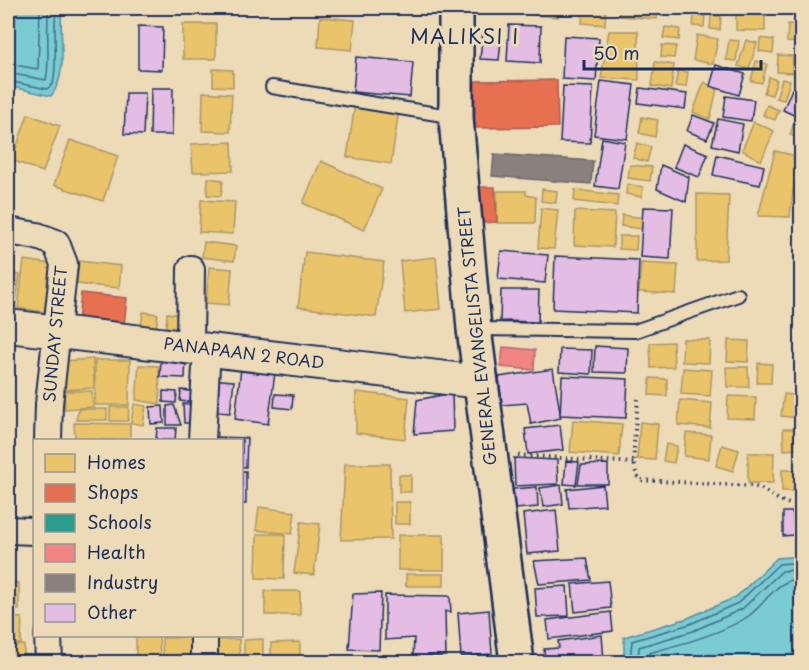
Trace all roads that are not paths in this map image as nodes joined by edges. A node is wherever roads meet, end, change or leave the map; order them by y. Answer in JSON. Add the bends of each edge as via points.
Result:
{"nodes":[{"id":1,"x":456,"y":8,"type":"edge"},
{"id":2,"x":272,"y":87,"type":"dead end"},
{"id":3,"x":456,"y":118,"type":"junction"},
{"id":4,"x":8,"y":231,"type":"edge"},
{"id":5,"x":191,"y":269,"type":"dead end"},
{"id":6,"x":738,"y":295,"type":"dead end"},
{"id":7,"x":8,"y":326,"type":"edge"},
{"id":8,"x":474,"y":329,"type":"junction"},
{"id":9,"x":57,"y":332,"type":"junction"},
{"id":10,"x":198,"y":347,"type":"junction"},
{"id":11,"x":480,"y":382,"type":"junction"},
{"id":12,"x":48,"y":439,"type":"edge"},
{"id":13,"x":202,"y":439,"type":"edge"},
{"id":14,"x":8,"y":530,"type":"edge"},
{"id":15,"x":33,"y":531,"type":"edge"},
{"id":16,"x":48,"y":637,"type":"edge"},
{"id":17,"x":204,"y":637,"type":"edge"},
{"id":18,"x":49,"y":663,"type":"edge"},
{"id":19,"x":204,"y":663,"type":"edge"},
{"id":20,"x":517,"y":663,"type":"edge"}],
"edges":[{"from":1,"to":3,"type":"main road","name":"GENERAL EVANGELISTA STREET"},
{"from":2,"to":3,"type":"lane"},
{"from":3,"to":8,"type":"main road","name":"GENERAL EVANGELISTA STREET"},
{"from":4,"to":9,"type":"street","name":"SUNDAY STREET","via":[[56,243],[64,264]]},
{"from":5,"to":10,"type":"street"},
{"from":6,"to":8,"type":"lane","via":[[635,331]]},
{"from":7,"to":9,"type":"street","name":"PANAPAAN 2 ROAD"},
{"from":8,"to":11,"type":"main road","name":"GENERAL EVANGELISTA STREET"},
{"from":9,"to":10,"type":"street","name":"PANAPAAN 2 ROAD"},
{"from":9,"to":12,"type":"street","name":"SUNDAY STREET"},
{"from":10,"to":11,"type":"street","name":"PANAPAAN 2 ROAD"},
{"from":10,"to":13,"type":"street"},
{"from":11,"to":20,"type":"main road","name":"GENERAL EVANGELISTA STREET"},
{"from":14,"to":15,"type":"street"},
{"from":16,"to":18,"type":"street"},
{"from":17,"to":19,"type":"street"}]}
